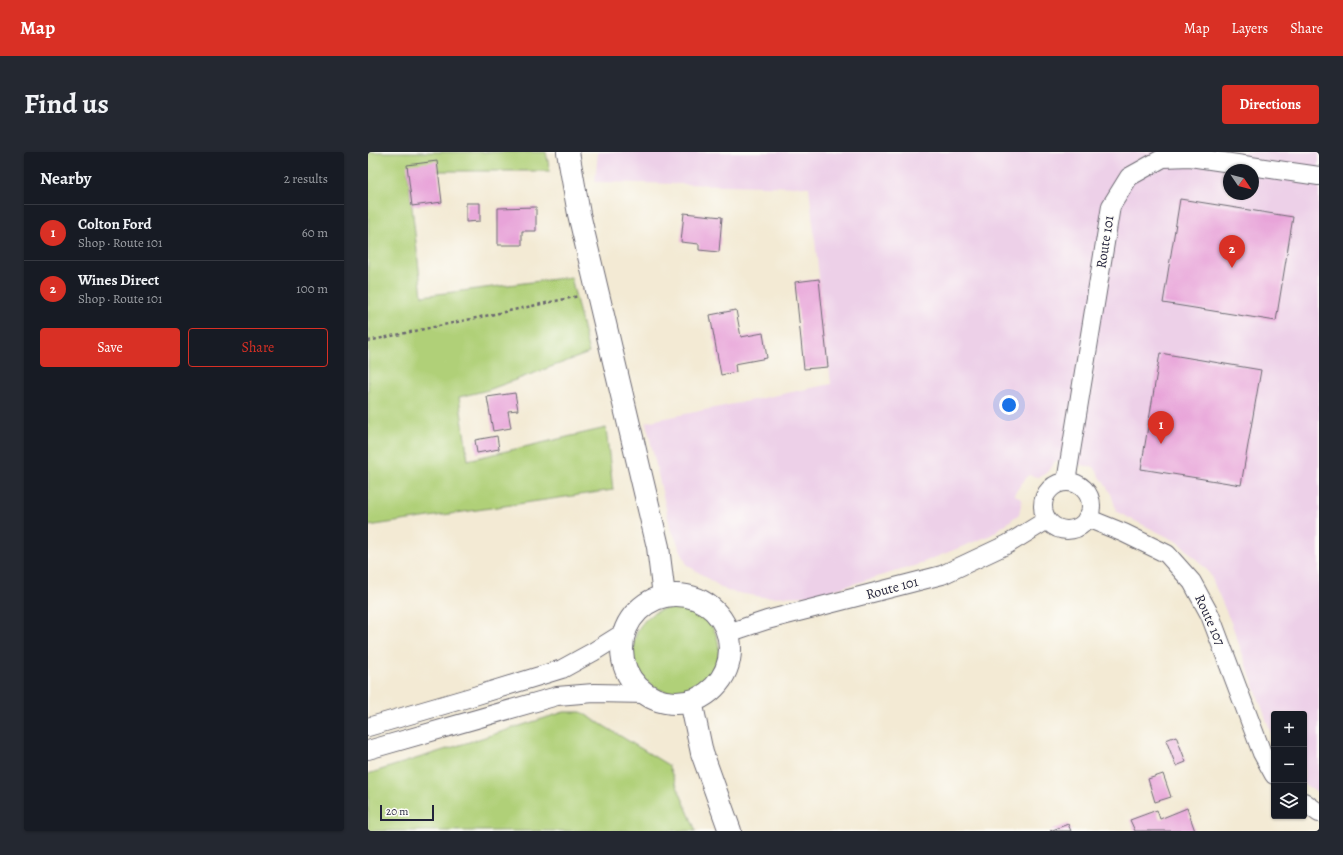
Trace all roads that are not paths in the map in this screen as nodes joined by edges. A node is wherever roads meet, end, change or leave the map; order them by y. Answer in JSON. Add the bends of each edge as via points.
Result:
{"nodes":[{"id":1,"x":568,"y":152,"type":"edge"},
{"id":2,"x":1319,"y":176,"type":"edge"},
{"id":3,"x":1066,"y":482,"type":"junction"},
{"id":4,"x":1087,"y":518,"type":"junction"},
{"id":5,"x":1047,"y":520,"type":"junction"},
{"id":6,"x":664,"y":596,"type":"junction"},
{"id":7,"x":625,"y":632,"type":"junction"},
{"id":8,"x":728,"y":633,"type":"junction"},
{"id":9,"x":647,"y":694,"type":"junction"},
{"id":10,"x":691,"y":701,"type":"junction"},
{"id":11,"x":368,"y":727,"type":"edge"},
{"id":12,"x":368,"y":750,"type":"edge"},
{"id":13,"x":1271,"y":769,"type":"edge"},
{"id":14,"x":1307,"y":804,"type":"edge"},
{"id":15,"x":1319,"y":813,"type":"edge"},
{"id":16,"x":730,"y":831,"type":"edge"}],
"edges":[{"from":1,"to":6,"type":"main road","via":[[579,214],[658,548]]},
{"from":2,"to":3,"type":"street","name":"Route 101","via":[[1190,157],[1163,158],[1129,178],[1111,206]]},
{"from":3,"to":4,"type":"street","via":[[1080,486],[1089,497],[1090,512]]},
{"from":3,"to":5,"type":"street","via":[[1052,487],[1047,492],[1044,513]]},
{"from":4,"to":5,"type":"street","via":[[1075,529],[1067,530],[1059,529]]},
{"from":4,"to":13,"type":"street","name":"Route 107","via":[[1167,554],[1192,582],[1210,615],[1262,752]]},
{"from":5,"to":8,"type":"street","name":"Route 101","via":[[1008,544],[942,575],[767,620]]},
{"from":6,"to":7,"type":"main road","via":[[648,603],[636,613]]},
{"from":6,"to":8,"type":"main road","via":[[680,595],[696,599],[710,607]]},
{"from":7,"to":9,"type":"main road","via":[[622,644],[623,660],[629,677]]},
{"from":7,"to":11,"type":"street","via":[[562,669]]},
{"from":8,"to":10,"type":"main road","via":[[730,650],[727,667],[719,682],[707,694]]},
{"from":9,"to":10,"type":"main road","via":[[656,700],[674,703]]},
{"from":9,"to":12,"type":"street","via":[[594,693],[557,696]]},
{"from":10,"to":16,"type":"main road","via":[[702,753]]},
{"from":14,"to":15,"type":"street"}]}
